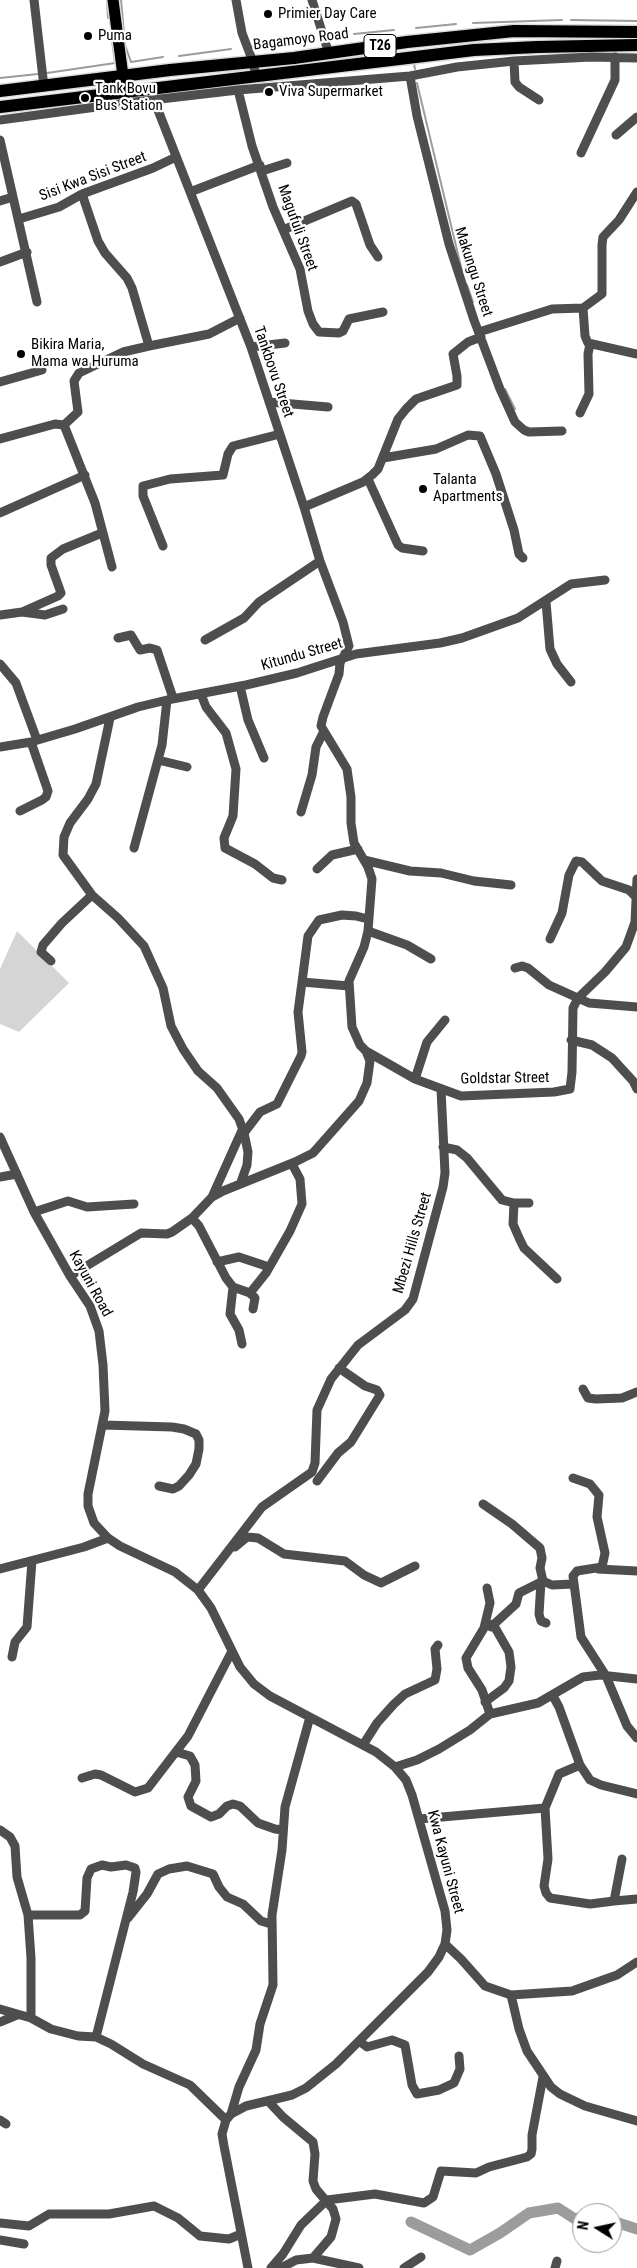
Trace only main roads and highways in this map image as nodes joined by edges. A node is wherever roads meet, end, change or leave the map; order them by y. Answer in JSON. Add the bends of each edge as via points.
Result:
{"nodes":[{"id":1,"x":113,"y":0,"type":"edge"},
{"id":2,"x":637,"y":32,"type":"edge"},
{"id":3,"x":637,"y":45,"type":"edge"},
{"id":4,"x":124,"y":77,"type":"junction"},
{"id":5,"x":0,"y":91,"type":"edge"},
{"id":6,"x":126,"y":91,"type":"junction"},
{"id":7,"x":0,"y":107,"type":"edge"}],
"edges":[{"from":1,"to":4,"type":"main road"},
{"from":2,"to":4,"type":"highway","name":"Bagamoyo Road","number":"T26","via":[[514,31]]},
{"from":3,"to":6,"type":"highway","name":"Bagamoyo Road","number":"T26","via":[[537,47],[256,76],[175,92]]},
{"from":4,"to":5,"type":"highway","name":"Bagamoyo Road","number":"T26"},
{"from":4,"to":6,"type":"main road"},
{"from":6,"to":7,"type":"highway","name":"Bagamoyo Road","number":"T26"}]}
